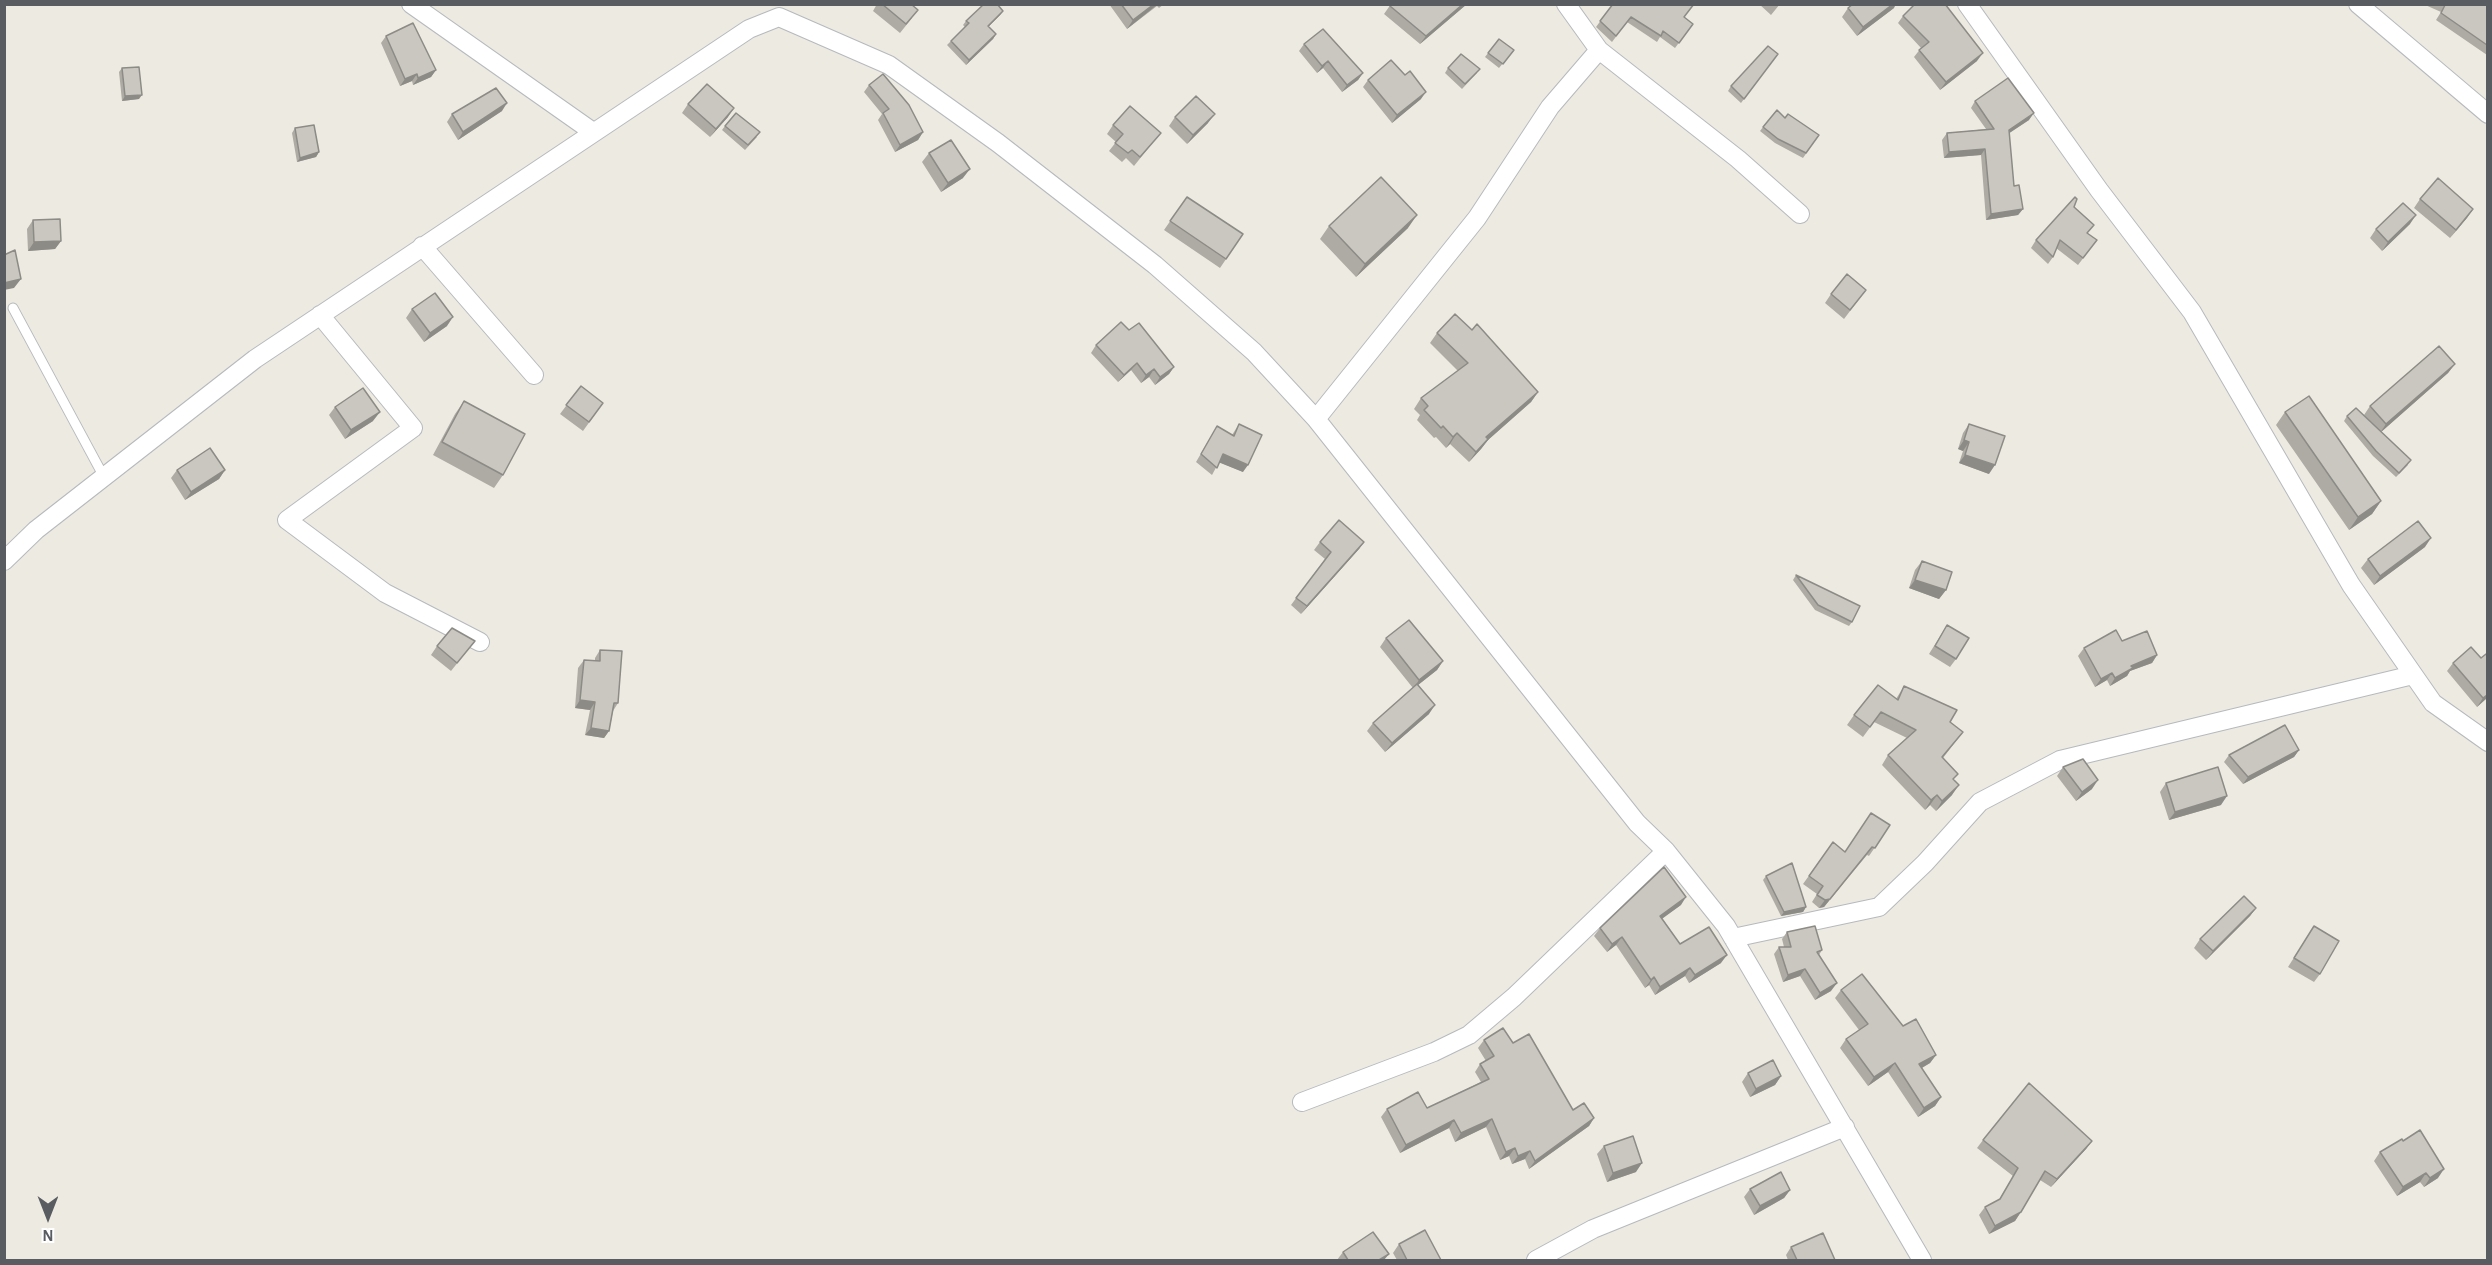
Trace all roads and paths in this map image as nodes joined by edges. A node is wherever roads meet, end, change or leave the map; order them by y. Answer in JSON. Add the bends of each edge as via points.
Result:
{"nodes":[{"id":1,"x":411,"y":4,"type":"edge"},
{"id":2,"x":1566,"y":4,"type":"edge"},
{"id":3,"x":1967,"y":4,"type":"edge"},
{"id":4,"x":2358,"y":4,"type":"edge"},
{"id":5,"x":781,"y":11,"type":"edge"},
{"id":6,"x":1599,"y":50,"type":"junction"},
{"id":7,"x":2487,"y":114,"type":"edge"},
{"id":8,"x":593,"y":132,"type":"junction"},
{"id":9,"x":1800,"y":214,"type":"dead end"},
{"id":10,"x":422,"y":246,"type":"junction"},
{"id":11,"x":13,"y":308,"type":"dead end"},
{"id":12,"x":320,"y":315,"type":"junction"},
{"id":13,"x":534,"y":375,"type":"dead end"},
{"id":14,"x":1316,"y":419,"type":"junction"},
{"id":15,"x":104,"y":477,"type":"junction"},
{"id":16,"x":4,"y":561,"type":"edge"},
{"id":17,"x":480,"y":642,"type":"dead end"},
{"id":18,"x":2414,"y":675,"type":"junction"},
{"id":19,"x":2487,"y":742,"type":"edge"},
{"id":20,"x":1666,"y":851,"type":"junction"},
{"id":21,"x":1733,"y":938,"type":"junction"},
{"id":22,"x":1302,"y":1102,"type":"dead end"},
{"id":23,"x":1845,"y":1127,"type":"junction"},
{"id":24,"x":1536,"y":1260,"type":"edge"},
{"id":25,"x":1922,"y":1260,"type":"edge"}],
"edges":[{"from":1,"to":8,"type":"street"},
{"from":2,"to":6,"type":"street"},
{"from":3,"to":18,"type":"street","via":[[2099,190],[2192,312],[2351,585]]},
{"from":4,"to":7,"type":"street"},
{"from":5,"to":8,"type":"street"},
{"from":5,"to":14,"type":"street","via":[[889,64],[998,143],[1155,264],[1254,352]]},
{"from":6,"to":9,"type":"street","via":[[1738,159]]},
{"from":6,"to":14,"type":"street","via":[[1550,107],[1477,218]]},
{"from":8,"to":10,"type":"street"},
{"from":10,"to":12,"type":"street"},
{"from":10,"to":13,"type":"street"},
{"from":11,"to":15,"type":"lane"},
{"from":12,"to":15,"type":"street","via":[[255,359]]},
{"from":12,"to":17,"type":"street","via":[[412,428],[287,520],[385,593]]},
{"from":14,"to":20,"type":"street","via":[[1637,823]]},
{"from":15,"to":16,"type":"street","via":[[36,530]]},
{"from":18,"to":19,"type":"street","via":[[2433,703]]},
{"from":18,"to":21,"type":"street","via":[[2060,760],[1980,801],[1879,907]]},
{"from":20,"to":21,"type":"street"},
{"from":20,"to":22,"type":"street","via":[[1469,1035]]},
{"from":21,"to":23,"type":"street"},
{"from":23,"to":24,"type":"street","via":[[1593,1229]]},
{"from":23,"to":25,"type":"street"}]}
